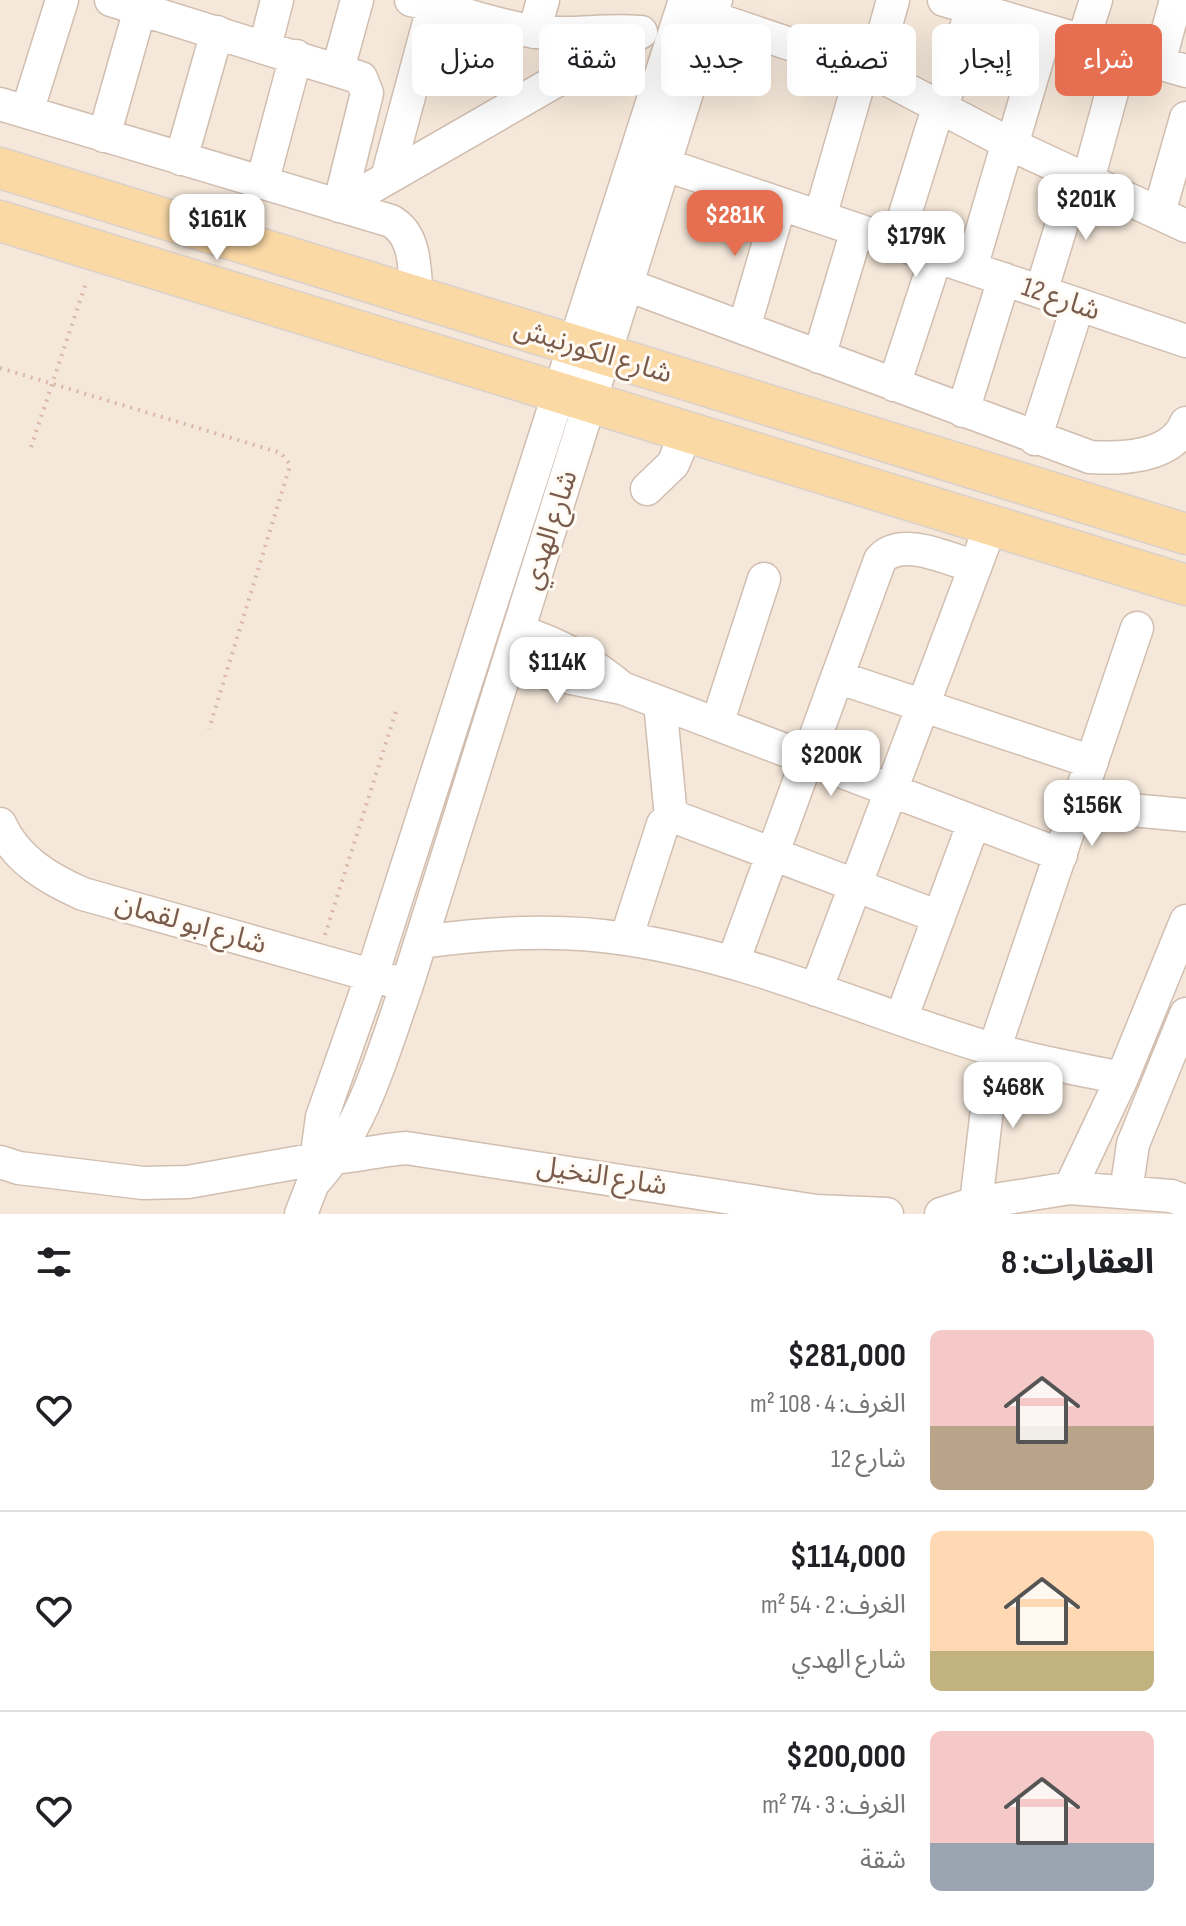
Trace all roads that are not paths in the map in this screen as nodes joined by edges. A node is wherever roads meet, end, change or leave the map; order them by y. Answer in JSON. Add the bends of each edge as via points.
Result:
{"nodes":[{"id":1,"x":62,"y":0,"type":"edge"},
{"id":2,"x":277,"y":0,"type":"edge"},
{"id":3,"x":357,"y":0,"type":"edge"},
{"id":4,"x":543,"y":0,"type":"edge"},
{"id":5,"x":893,"y":0,"type":"edge"},
{"id":6,"x":1096,"y":0,"type":"edge"},
{"id":7,"x":1176,"y":0,"type":"edge"},
{"id":8,"x":427,"y":2,"type":"edge"},
{"id":9,"x":125,"y":4,"type":"edge"},
{"id":10,"x":958,"y":4,"type":"edge"},
{"id":11,"x":704,"y":6,"type":"edge"},
{"id":12,"x":1008,"y":9,"type":"edge"},
{"id":13,"x":181,"y":10,"type":"edge"},
{"id":14,"x":688,"y":24,"type":"edge"},
{"id":15,"x":884,"y":24,"type":"edge"},
{"id":16,"x":1088,"y":24,"type":"edge"},
{"id":17,"x":1046,"y":30,"type":"junction"},
{"id":18,"x":217,"y":32,"type":"junction"},
{"id":19,"x":534,"y":32,"type":"junction"},
{"id":20,"x":539,"y":32,"type":"edge"},
{"id":21,"x":1055,"y":33,"type":"edge"},
{"id":22,"x":787,"y":38,"type":"edge"},
{"id":23,"x":265,"y":47,"type":"junction"},
{"id":24,"x":296,"y":56,"type":"junction"},
{"id":25,"x":1172,"y":67,"type":"edge"},
{"id":26,"x":338,"y":69,"type":"junction"},
{"id":27,"x":661,"y":80,"type":"edge"},
{"id":28,"x":539,"y":91,"type":"edge"},
{"id":29,"x":916,"y":94,"type":"edge"},
{"id":30,"x":860,"y":96,"type":"edge"},
{"id":31,"x":1109,"y":96,"type":"edge"},
{"id":32,"x":941,"y":107,"type":"junction"},
{"id":33,"x":14,"y":108,"type":"edge"},
{"id":34,"x":1186,"y":118,"type":"edge"},
{"id":35,"x":104,"y":136,"type":"junction"},
{"id":36,"x":1010,"y":144,"type":"junction"},
{"id":37,"x":181,"y":159,"type":"junction"},
{"id":38,"x":663,"y":164,"type":"junction"},
{"id":39,"x":0,"y":168,"type":"edge"},
{"id":40,"x":1083,"y":177,"type":"junction"},
{"id":41,"x":387,"y":178,"type":"junction"},
{"id":42,"x":262,"y":183,"type":"junction"},
{"id":43,"x":87,"y":195,"type":"junction"},
{"id":44,"x":780,"y":204,"type":"junction"},
{"id":45,"x":339,"y":206,"type":"junction"},
{"id":46,"x":820,"y":217,"type":"junction"},
{"id":47,"x":1173,"y":220,"type":"edge"},
{"id":48,"x":0,"y":221,"type":"edge"},
{"id":49,"x":857,"y":230,"type":"junction"},
{"id":50,"x":896,"y":243,"type":"junction"},
{"id":51,"x":85,"y":247,"type":"junction"},
{"id":52,"x":255,"y":247,"type":"junction"},
{"id":53,"x":936,"y":257,"type":"junction"},
{"id":54,"x":971,"y":268,"type":"junction"},
{"id":55,"x":1004,"y":279,"type":"junction"},
{"id":56,"x":625,"y":284,"type":"junction"},
{"id":57,"x":1041,"y":292,"type":"junction"},
{"id":58,"x":241,"y":295,"type":"junction"},
{"id":59,"x":417,"y":297,"type":"junction"},
{"id":60,"x":1078,"y":305,"type":"junction"},
{"id":61,"x":744,"y":328,"type":"junction"},
{"id":62,"x":1186,"y":341,"type":"edge"},
{"id":63,"x":589,"y":350,"type":"junction"},
{"id":64,"x":819,"y":357,"type":"junction"},
{"id":65,"x":894,"y":385,"type":"junction"},
{"id":66,"x":575,"y":397,"type":"junction"},
{"id":67,"x":963,"y":411,"type":"junction"},
{"id":68,"x":1186,"y":423,"type":"edge"},
{"id":69,"x":687,"y":431,"type":"junction"},
{"id":70,"x":1035,"y":439,"type":"junction"},
{"id":71,"x":647,"y":489,"type":"dead end"},
{"id":72,"x":991,"y":525,"type":"junction"},
{"id":73,"x":1186,"y":534,"type":"edge"},
{"id":74,"x":975,"y":567,"type":"junction"},
{"id":75,"x":764,"y":579,"type":"dead end"},
{"id":76,"x":1186,"y":585,"type":"edge"},
{"id":77,"x":1137,"y":628,"type":"dead end"},
{"id":78,"x":514,"y":644,"type":"junction"},
{"id":79,"x":837,"y":677,"type":"junction"},
{"id":80,"x":660,"y":703,"type":"junction"},
{"id":81,"x":923,"y":706,"type":"junction"},
{"id":82,"x":717,"y":724,"type":"junction"},
{"id":83,"x":807,"y":759,"type":"junction"},
{"id":84,"x":1092,"y":762,"type":"junction"},
{"id":85,"x":891,"y":791,"type":"junction"},
{"id":86,"x":1077,"y":805,"type":"junction"},
{"id":87,"x":1186,"y":815,"type":"edge"},
{"id":88,"x":671,"y":817,"type":"junction"},
{"id":89,"x":974,"y":822,"type":"junction"},
{"id":90,"x":0,"y":824,"type":"edge"},
{"id":91,"x":773,"y":853,"type":"junction"},
{"id":92,"x":1061,"y":855,"type":"junction"},
{"id":93,"x":856,"y":885,"type":"junction"},
{"id":94,"x":939,"y":917,"type":"junction"},
{"id":95,"x":1186,"y":921,"type":"edge"},
{"id":96,"x":626,"y":939,"type":"junction"},
{"id":97,"x":421,"y":942,"type":"junction"},
{"id":98,"x":733,"y":962,"type":"junction"},
{"id":99,"x":372,"y":975,"type":"junction"},
{"id":100,"x":407,"y":985,"type":"junction"},
{"id":101,"x":816,"y":990,"type":"junction"},
{"id":102,"x":1186,"y":1014,"type":"edge"},
{"id":103,"x":901,"y":1019,"type":"junction"},
{"id":104,"x":994,"y":1050,"type":"junction"},
{"id":105,"x":1122,"y":1078,"type":"junction"},
{"id":106,"x":0,"y":1162,"type":"edge"},
{"id":107,"x":322,"y":1167,"type":"junction"},
{"id":108,"x":1070,"y":1188,"type":"junction"},
{"id":109,"x":1126,"y":1192,"type":"junction"},
{"id":110,"x":976,"y":1203,"type":"junction"},
{"id":111,"x":1174,"y":1204,"type":"edge"},
{"id":112,"x":301,"y":1214,"type":"edge"},
{"id":113,"x":887,"y":1214,"type":"edge"},
{"id":114,"x":941,"y":1214,"type":"edge"}],
"edges":[{"from":1,"to":33,"type":"street"},
{"from":2,"to":23,"type":"street"},
{"from":3,"to":26,"type":"street"},
{"from":4,"to":19,"type":"street"},
{"from":5,"to":15,"type":"street"},
{"from":6,"to":16,"type":"street"},
{"from":7,"to":25,"type":"street"},
{"from":8,"to":19,"type":"street"},
{"from":8,"to":41,"type":"street"},
{"from":9,"to":13,"type":"street"},
{"from":9,"to":35,"type":"street"},
{"from":10,"to":12,"type":"street"},
{"from":10,"to":32,"type":"street"},
{"from":11,"to":14,"type":"street","name":"شارع الهدي"},
{"from":11,"to":22,"type":"street"},
{"from":11,"to":38,"type":"street","name":"شارع الهدي"},
{"from":12,"to":17,"type":"street"},
{"from":13,"to":18,"type":"street"},
{"from":17,"to":21,"type":"street"},
{"from":17,"to":36,"type":"street"},
{"from":18,"to":23,"type":"street"},
{"from":18,"to":37,"type":"street"},
{"from":19,"to":20,"type":"street"},
{"from":23,"to":24,"type":"street"},
{"from":24,"to":26,"type":"street"},
{"from":24,"to":42,"type":"street"},
{"from":26,"to":45,"type":"street","via":[[361,78],[367,93]]},
{"from":27,"to":63,"type":"street","name":"شارع الهدي"},
{"from":28,"to":41,"type":"street"},
{"from":29,"to":32,"type":"street"},
{"from":30,"to":46,"type":"street"},
{"from":31,"to":40,"type":"street"},
{"from":32,"to":36,"type":"street"},
{"from":32,"to":50,"type":"street"},
{"from":33,"to":35,"type":"street"},
{"from":34,"to":47,"type":"street"},
{"from":35,"to":37,"type":"street"},
{"from":36,"to":40,"type":"street"},
{"from":36,"to":54,"type":"street"},
{"from":37,"to":42,"type":"street"},
{"from":38,"to":44,"type":"street","name":"شارع 12"},
{"from":38,"to":56,"type":"street","name":"شارع الهدي"},
{"from":39,"to":43,"type":"main road","name":"شارع الكورنيش"},
{"from":40,"to":47,"type":"street"},
{"from":40,"to":57,"type":"street"},
{"from":41,"to":45,"type":"street"},
{"from":42,"to":45,"type":"street"},
{"from":43,"to":51,"type":"main road"},
{"from":43,"to":52,"type":"main road","name":"شارع الكورنيش"},
{"from":44,"to":46,"type":"street","name":"شارع 12"},
{"from":44,"to":61,"type":"street"},
{"from":45,"to":59,"type":"street","via":[[391,221],[407,233]]},
{"from":46,"to":49,"type":"street","name":"شارع 12"},
{"from":48,"to":51,"type":"main road","name":"شارع الكورنيش"},
{"from":49,"to":50,"type":"street","name":"شارع 12"},
{"from":49,"to":64,"type":"street"},
{"from":50,"to":53,"type":"street","name":"شارع 12"},
{"from":51,"to":58,"type":"main road","name":"شارع الكورنيش"},
{"from":52,"to":58,"type":"main road"},
{"from":52,"to":59,"type":"main road","name":"شارع الكورنيش"},
{"from":53,"to":54,"type":"street","name":"شارع 12"},
{"from":53,"to":65,"type":"street"},
{"from":54,"to":55,"type":"street","name":"شارع 12"},
{"from":55,"to":57,"type":"street","name":"شارع 12"},
{"from":55,"to":67,"type":"street"},
{"from":56,"to":61,"type":"street"},
{"from":56,"to":63,"type":"street","name":"شارع الهدي"},
{"from":57,"to":60,"type":"street","name":"شارع 12"},
{"from":58,"to":66,"type":"main road","name":"شارع الكورنيش"},
{"from":59,"to":63,"type":"main road","name":"شارع الكورنيش"},
{"from":60,"to":62,"type":"street","name":"شارع 12"},
{"from":60,"to":70,"type":"street"},
{"from":61,"to":64,"type":"street"},
{"from":63,"to":66,"type":"street","name":"شارع الهدي"},
{"from":63,"to":73,"type":"main road","name":"شارع الكورنيش"},
{"from":64,"to":65,"type":"street"},
{"from":65,"to":67,"type":"street"},
{"from":66,"to":69,"type":"main road","name":"شارع الكورنيش"},
{"from":66,"to":78,"type":"street","name":"شارع الهدي"},
{"from":66,"to":99,"type":"street","name":"شارع الهدي"},
{"from":67,"to":70,"type":"street"},
{"from":68,"to":70,"type":"street","via":[[1183,432],[1155,450],[1123,459],[1090,457]]},
{"from":69,"to":71,"type":"street","via":[[673,464]]},
{"from":69,"to":72,"type":"main road","name":"شارع الكورنيش"},
{"from":72,"to":74,"type":"street"},
{"from":72,"to":76,"type":"main road","name":"شارع الكورنيش"},
{"from":74,"to":79,"type":"street","via":[[906,548],[884,554]]},
{"from":74,"to":81,"type":"street"},
{"from":75,"to":82,"type":"street"},
{"from":77,"to":84,"type":"street"},
{"from":78,"to":80,"type":"street","via":[[546,673],[622,688]]},
{"from":78,"to":97,"type":"street","name":"شارع الهدي"},
{"from":79,"to":81,"type":"street"},
{"from":79,"to":83,"type":"street"},
{"from":80,"to":82,"type":"street"},
{"from":80,"to":88,"type":"street"},
{"from":81,"to":84,"type":"street"},
{"from":81,"to":85,"type":"street"},
{"from":82,"to":83,"type":"street"},
{"from":83,"to":85,"type":"street"},
{"from":83,"to":91,"type":"street"},
{"from":84,"to":86,"type":"street"},
{"from":85,"to":89,"type":"street"},
{"from":85,"to":93,"type":"street"},
{"from":86,"to":87,"type":"street"},
{"from":86,"to":92,"type":"street"},
{"from":88,"to":91,"type":"street"},
{"from":88,"to":96,"type":"street","via":[[663,824]]},
{"from":89,"to":92,"type":"street"},
{"from":89,"to":94,"type":"street"},
{"from":90,"to":99,"type":"street","name":"شارع ابو لقمان","via":[[25,860],[83,894]]},
{"from":91,"to":93,"type":"street"},
{"from":91,"to":98,"type":"street"},
{"from":92,"to":104,"type":"street"},
{"from":93,"to":94,"type":"street"},
{"from":93,"to":101,"type":"street"},
{"from":94,"to":103,"type":"street"},
{"from":95,"to":105,"type":"street"},
{"from":96,"to":97,"type":"street","via":[[558,932],[489,933]]},
{"from":96,"to":98,"type":"street"},
{"from":97,"to":100,"type":"street","name":"شارع الهدي"},
{"from":98,"to":101,"type":"street"},
{"from":99,"to":100,"type":"street","name":"شارع ابو لقمان"},
{"from":99,"to":107,"type":"street","name":"شارع الهدي","via":[[322,1117]]},
{"from":100,"to":107,"type":"street","name":"شارع الهدي","via":[[364,1108]]},
{"from":101,"to":103,"type":"street"},
{"from":102,"to":109,"type":"street","via":[[1133,1144]]},
{"from":103,"to":104,"type":"street"},
{"from":104,"to":105,"type":"street"},
{"from":104,"to":110,"type":"street"},
{"from":105,"to":108,"type":"street"},
{"from":106,"to":107,"type":"street","name":"شارع النخيل","via":[[143,1183]]},
{"from":107,"to":112,"type":"street","name":"شارع الهدي"},
{"from":107,"to":113,"type":"street","name":"شارع النخيل","via":[[363,1151],[406,1148],[816,1211]]},
{"from":108,"to":109,"type":"street"},
{"from":108,"to":110,"type":"street"},
{"from":109,"to":111,"type":"street"},
{"from":110,"to":114,"type":"street"}]}
